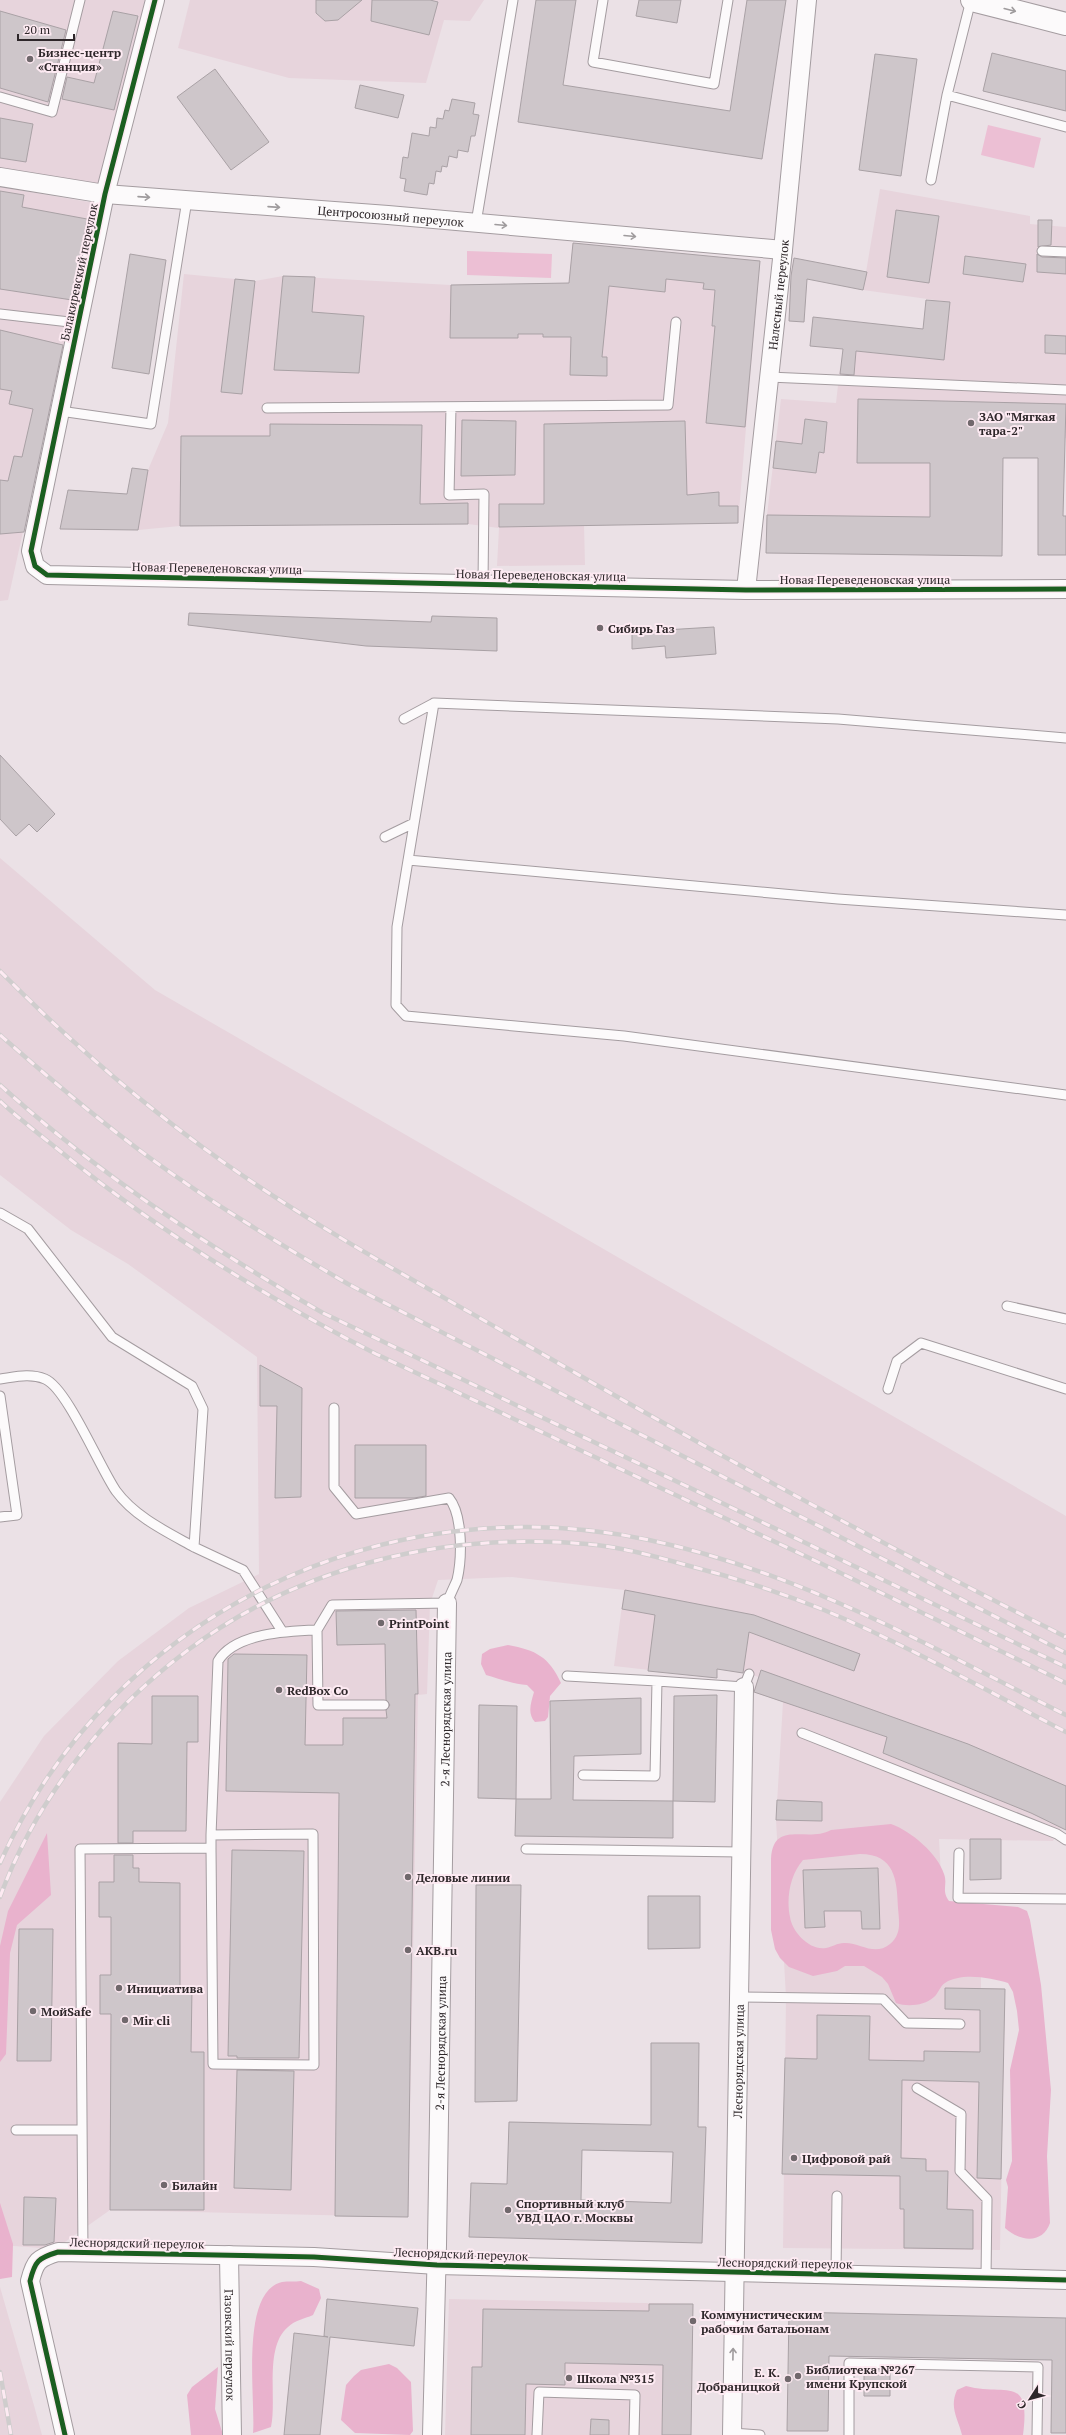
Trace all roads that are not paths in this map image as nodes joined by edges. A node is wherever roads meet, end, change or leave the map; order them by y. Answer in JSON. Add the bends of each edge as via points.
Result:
{"nodes":[{"id":1,"x":80,"y":0,"type":"edge"},
{"id":2,"x":155,"y":0,"type":"edge"},
{"id":3,"x":513,"y":0,"type":"edge"},
{"id":4,"x":603,"y":0,"type":"edge"},
{"id":5,"x":728,"y":0,"type":"edge"},
{"id":6,"x":807,"y":0,"type":"edge"},
{"id":7,"x":972,"y":0,"type":"edge"},
{"id":8,"x":1066,"y":24,"type":"edge"},
{"id":9,"x":947,"y":95,"type":"junction"},
{"id":10,"x":0,"y":98,"type":"edge"},
{"id":11,"x":1066,"y":127,"type":"edge"},
{"id":12,"x":0,"y":177,"type":"edge"},
{"id":13,"x":931,"y":180,"type":"dead end"},
{"id":14,"x":105,"y":194,"type":"junction"},
{"id":15,"x":187,"y":200,"type":"junction"},
{"id":16,"x":476,"y":223,"type":"junction"},
{"id":17,"x":783,"y":250,"type":"junction"},
{"id":18,"x":1042,"y":251,"type":"dead end"},
{"id":19,"x":1066,"y":252,"type":"edge"},
{"id":20,"x":0,"y":314,"type":"edge"},
{"id":21,"x":676,"y":322,"type":"dead end"},
{"id":22,"x":78,"y":323,"type":"junction"},
{"id":23,"x":769,"y":377,"type":"junction"},
{"id":24,"x":1066,"y":390,"type":"edge"},
{"id":25,"x":451,"y":406,"type":"junction"},
{"id":26,"x":267,"y":408,"type":"dead end"},
{"id":27,"x":60,"y":411,"type":"junction"},
{"id":28,"x":31,"y":551,"type":"joint"},
{"id":29,"x":483,"y":584,"type":"junction"},
{"id":30,"x":1066,"y":589,"type":"edge"},
{"id":31,"x":746,"y":590,"type":"junction"},
{"id":32,"x":434,"y":703,"type":"junction"},
{"id":33,"x":404,"y":719,"type":"dead end"},
{"id":34,"x":1066,"y":738,"type":"edge"},
{"id":35,"x":414,"y":823,"type":"junction"},
{"id":36,"x":385,"y":837,"type":"dead end"},
{"id":37,"x":408,"y":860,"type":"junction"},
{"id":38,"x":1066,"y":915,"type":"edge"},
{"id":39,"x":1066,"y":1095,"type":"edge"},
{"id":40,"x":0,"y":1213,"type":"edge"},
{"id":41,"x":1007,"y":1306,"type":"dead end"},
{"id":42,"x":1066,"y":1319,"type":"edge"},
{"id":43,"x":0,"y":1379,"type":"edge"},
{"id":44,"x":888,"y":1389,"type":"dead end"},
{"id":45,"x":1066,"y":1389,"type":"edge"},
{"id":46,"x":0,"y":1396,"type":"edge"},
{"id":47,"x":334,"y":1408,"type":"dead end"},
{"id":48,"x":0,"y":1517,"type":"edge"},
{"id":49,"x":194,"y":1547,"type":"junction"},
{"id":50,"x":447,"y":1602,"type":"junction"},
{"id":51,"x":317,"y":1630,"type":"junction"},
{"id":52,"x":282,"y":1631,"type":"junction"},
{"id":53,"x":566,"y":1676,"type":"dead end"},
{"id":54,"x":746,"y":1680,"type":"joint"},
{"id":55,"x":657,"y":1681,"type":"junction"},
{"id":56,"x":384,"y":1705,"type":"dead end"},
{"id":57,"x":802,"y":1733,"type":"dead end"},
{"id":58,"x":583,"y":1775,"type":"dead end"},
{"id":59,"x":211,"y":1834,"type":"junction"},
{"id":60,"x":1066,"y":1840,"type":"edge"},
{"id":61,"x":211,"y":1848,"type":"junction"},
{"id":62,"x":526,"y":1849,"type":"dead end"},
{"id":63,"x":741,"y":1852,"type":"junction"},
{"id":64,"x":959,"y":1853,"type":"dead end"},
{"id":65,"x":1066,"y":1900,"type":"edge"},
{"id":66,"x":739,"y":1997,"type":"junction"},
{"id":67,"x":960,"y":2024,"type":"dead end"},
{"id":68,"x":917,"y":2088,"type":"dead end"},
{"id":69,"x":16,"y":2130,"type":"dead end"},
{"id":70,"x":82,"y":2130,"type":"junction"},
{"id":71,"x":837,"y":2196,"type":"dead end"},
{"id":72,"x":83,"y":2252,"type":"junction"},
{"id":73,"x":229,"y":2255,"type":"junction"},
{"id":74,"x":437,"y":2265,"type":"junction"},
{"id":75,"x":735,"y":2272,"type":"junction"},
{"id":76,"x":836,"y":2274,"type":"junction"},
{"id":77,"x":986,"y":2278,"type":"junction"},
{"id":78,"x":1066,"y":2280,"type":"edge"},
{"id":79,"x":732,"y":2434,"type":"edge"},
{"id":80,"x":65,"y":2435,"type":"edge"},
{"id":81,"x":232,"y":2435,"type":"edge"},
{"id":82,"x":432,"y":2435,"type":"edge"},
{"id":83,"x":538,"y":2435,"type":"edge"},
{"id":84,"x":634,"y":2435,"type":"edge"},
{"id":85,"x":760,"y":2435,"type":"edge"},
{"id":86,"x":848,"y":2435,"type":"edge"},
{"id":87,"x":1037,"y":2435,"type":"edge"}],
"edges":[{"from":1,"to":10,"type":"lane","via":[[52,112]]},
{"from":2,"to":14,"type":"street","name":"Балакиревский переулок"},
{"from":3,"to":16,"type":"lane"},
{"from":4,"to":5,"type":"lane","via":[[593,62],[714,84]]},
{"from":6,"to":17,"type":"street","name":"Налесный переулок"},
{"from":7,"to":8,"type":"street","one_way":true},
{"from":7,"to":9,"type":"lane"},
{"from":9,"to":11,"type":"lane"},
{"from":9,"to":13,"type":"lane"},
{"from":12,"to":14,"type":"street","name":"Центросоюзный переулок"},
{"from":14,"to":15,"type":"street","name":"Центросоюзный переулок","one_way":true},
{"from":14,"to":22,"type":"street","name":"Балакиревский переулок"},
{"from":15,"to":16,"type":"street","name":"Центросоюзный переулок","one_way":true},
{"from":15,"to":27,"type":"lane","via":[[151,424]]},
{"from":16,"to":17,"type":"street","name":"Центросоюзный переулок","one_way":true},
{"from":17,"to":23,"type":"street","name":"Налесный переулок"},
{"from":18,"to":19,"type":"lane"},
{"from":20,"to":22,"type":"lane"},
{"from":21,"to":25,"type":"lane","via":[[668,405]]},
{"from":22,"to":27,"type":"street","name":"Балакиревский переулок"},
{"from":23,"to":24,"type":"lane"},
{"from":23,"to":31,"type":"street","name":"Налесный переулок"},
{"from":25,"to":26,"type":"lane"},
{"from":25,"to":29,"type":"lane","via":[[449,495],[484,494]]},
{"from":27,"to":28,"type":"street","name":"Балакиревский переулок"},
{"from":28,"to":29,"type":"street","name":"Новая Переведеновская улица","via":[[35,566],[47,575]]},
{"from":29,"to":31,"type":"street","name":"Новая Переведеновская улица"},
{"from":30,"to":31,"type":"street","name":"Новая Переведеновская улица"},
{"from":32,"to":33,"type":"lane"},
{"from":32,"to":34,"type":"lane","via":[[838,719]]},
{"from":32,"to":35,"type":"lane"},
{"from":35,"to":36,"type":"lane"},
{"from":35,"to":37,"type":"lane"},
{"from":37,"to":38,"type":"lane","via":[[838,898]]},
{"from":37,"to":39,"type":"lane","via":[[397,927],[394,969],[396,1005],[406,1016],[624,1036]]},
{"from":40,"to":49,"type":"lane","via":[[28,1229],[112,1337],[192,1386],[203,1409]]},
{"from":41,"to":42,"type":"lane"},
{"from":43,"to":49,"type":"lane","via":[[29,1374],[46,1379],[61,1395],[116,1492],[150,1522]]},
{"from":44,"to":45,"type":"lane","via":[[897,1361],[921,1343]]},
{"from":46,"to":48,"type":"lane","via":[[17,1515]]},
{"from":47,"to":50,"type":"lane","via":[[334,1488],[356,1514],[449,1498],[456,1506],[461,1530],[457,1579]]},
{"from":49,"to":52,"type":"lane","via":[[243,1570]]},
{"from":50,"to":51,"type":"lane","via":[[332,1605]]},
{"from":50,"to":74,"type":"street","name":"2-я Леснорядская улица"},
{"from":51,"to":52,"type":"lane"},
{"from":51,"to":56,"type":"lane","via":[[318,1706]]},
{"from":52,"to":59,"type":"lane","via":[[242,1642],[223,1652],[218,1661]]},
{"from":53,"to":55,"type":"lane"},
{"from":54,"to":55,"type":"lane"},
{"from":54,"to":63,"type":"street","name":"Леснорядская улица"},
{"from":55,"to":58,"type":"lane","via":[[655,1776]]},
{"from":57,"to":60,"type":"lane","via":[[1057,1834]]},
{"from":59,"to":61,"type":"lane"},
{"from":59,"to":61,"type":"lane","via":[[312,1834],[314,2065],[212,2064]]},
{"from":61,"to":70,"type":"lane","via":[[80,1849]]},
{"from":62,"to":63,"type":"lane"},
{"from":63,"to":66,"type":"street","name":"Леснорядская улица"},
{"from":64,"to":65,"type":"lane","via":[[958,1898]]},
{"from":66,"to":67,"type":"lane","via":[[883,1999],[906,2023]]},
{"from":66,"to":75,"type":"street","name":"Леснорядская улица"},
{"from":68,"to":77,"type":"lane","via":[[961,2114],[960,2171],[987,2199]]},
{"from":69,"to":70,"type":"lane"},
{"from":70,"to":72,"type":"lane"},
{"from":71,"to":76,"type":"lane"},
{"from":72,"to":73,"type":"street","name":"Леснорядский переулок"},
{"from":72,"to":80,"type":"street","name":"Леснорядский переулок","via":[[58,2252],[45,2256],[35,2264],[30,2281]]},
{"from":73,"to":74,"type":"street","name":"Леснорядский переулок","via":[[314,2257]]},
{"from":73,"to":81,"type":"street","name":"Газовский переулок"},
{"from":74,"to":75,"type":"street","name":"Леснорядский переулок"},
{"from":74,"to":82,"type":"street","name":"2-я Леснорядская улица"},
{"from":75,"to":76,"type":"street","name":"Леснорядский переулок"},
{"from":79,"to":75,"type":"street","name":"Леснорядская улица","one_way":true},
{"from":76,"to":77,"type":"street","name":"Леснорядский переулок"},
{"from":77,"to":78,"type":"street","name":"Леснорядский переулок"},
{"from":79,"to":85,"type":"lane"},
{"from":83,"to":84,"type":"lane","via":[[539,2392],[635,2395]]},
{"from":86,"to":87,"type":"lane","via":[[849,2363],[1038,2367]]}]}
